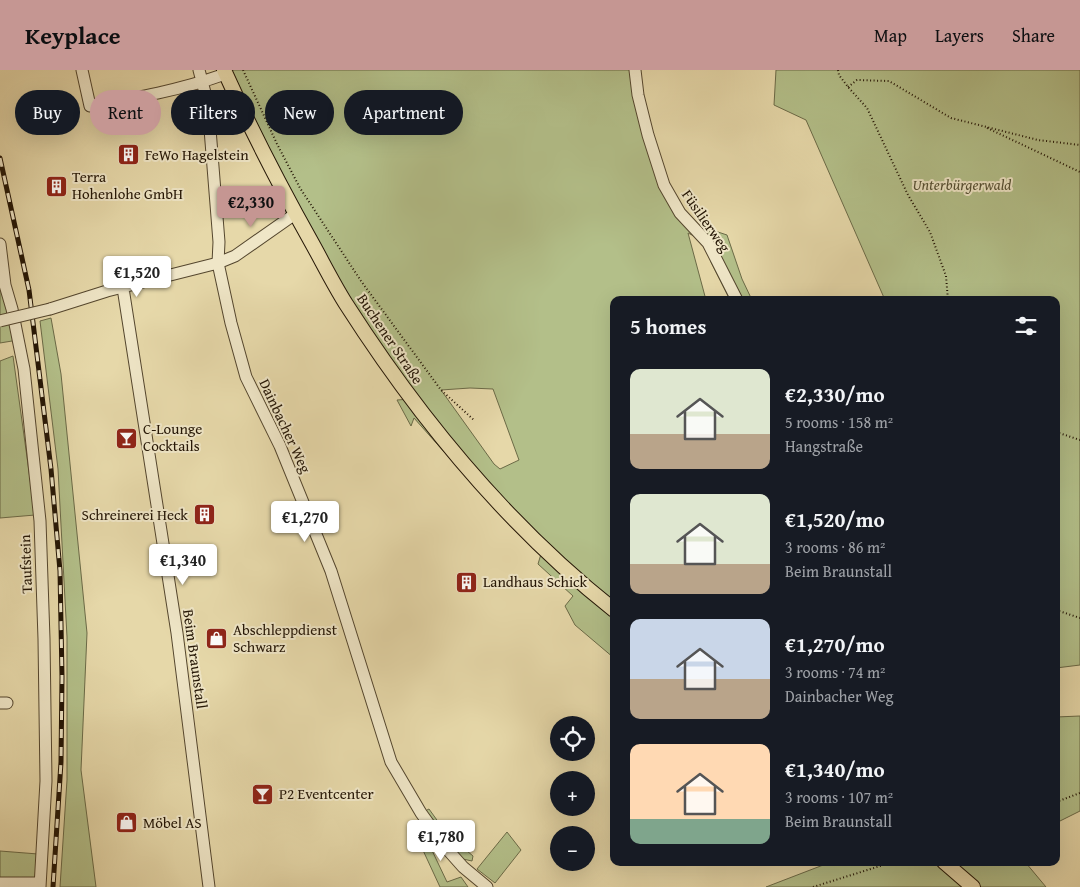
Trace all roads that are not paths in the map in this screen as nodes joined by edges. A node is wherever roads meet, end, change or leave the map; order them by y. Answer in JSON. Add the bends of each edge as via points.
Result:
{"nodes":[{"id":1,"x":82,"y":70,"type":"edge"},
{"id":2,"x":198,"y":70,"type":"edge"},
{"id":3,"x":635,"y":70,"type":"edge"},
{"id":4,"x":225,"y":72,"type":"edge"},
{"id":5,"x":203,"y":82,"type":"junction"},
{"id":6,"x":295,"y":214,"type":"junction"},
{"id":7,"x":0,"y":244,"type":"edge"},
{"id":8,"x":218,"y":263,"type":"junction"},
{"id":9,"x":3,"y":286,"type":"edge"},
{"id":10,"x":123,"y":288,"type":"junction"},
{"id":11,"x":735,"y":296,"type":"edge"},
{"id":12,"x":0,"y":321,"type":"edge"},
{"id":13,"x":610,"y":607,"type":"edge"},
{"id":14,"x":949,"y":866,"type":"edge"},
{"id":15,"x":0,"y":883,"type":"edge"},
{"id":16,"x":40,"y":885,"type":"edge"},
{"id":17,"x":209,"y":887,"type":"edge"},
{"id":18,"x":487,"y":887,"type":"edge"},
{"id":19,"x":973,"y":887,"type":"edge"}],
"edges":[{"from":1,"to":5,"type":"street","via":[[90,106],[150,96]]},
{"from":2,"to":5,"type":"street"},
{"from":3,"to":11,"type":"street","name":"Füsilierweg","via":[[648,135],[664,185],[680,213],[708,243]]},
{"from":4,"to":5,"type":"street"},
{"from":4,"to":6,"type":"main road","name":"Buchener Straße"},
{"from":5,"to":8,"type":"street","name":"Dainbacher Weg","via":[[208,104]]},
{"from":6,"to":8,"type":"street","via":[[234,256]]},
{"from":6,"to":13,"type":"main road","name":"Buchener Straße","via":[[345,303],[398,382],[466,466],[512,516]]},
{"from":7,"to":9,"type":"street","name":"Taufstein"},
{"from":8,"to":10,"type":"street"},
{"from":8,"to":18,"type":"street","name":"Dainbacher Weg","via":[[246,377],[280,446],[331,571],[391,762],[447,850]]},
{"from":9,"to":16,"type":"street","name":"Taufstein","via":[[12,309],[24,369],[40,521],[46,781]]},
{"from":10,"to":12,"type":"street","bridge":true},
{"from":10,"to":17,"type":"street","name":"Beim Braunstall","via":[[176,627]]},
{"from":14,"to":19,"type":"main road"},
{"from":15,"to":16,"type":"street"}]}
